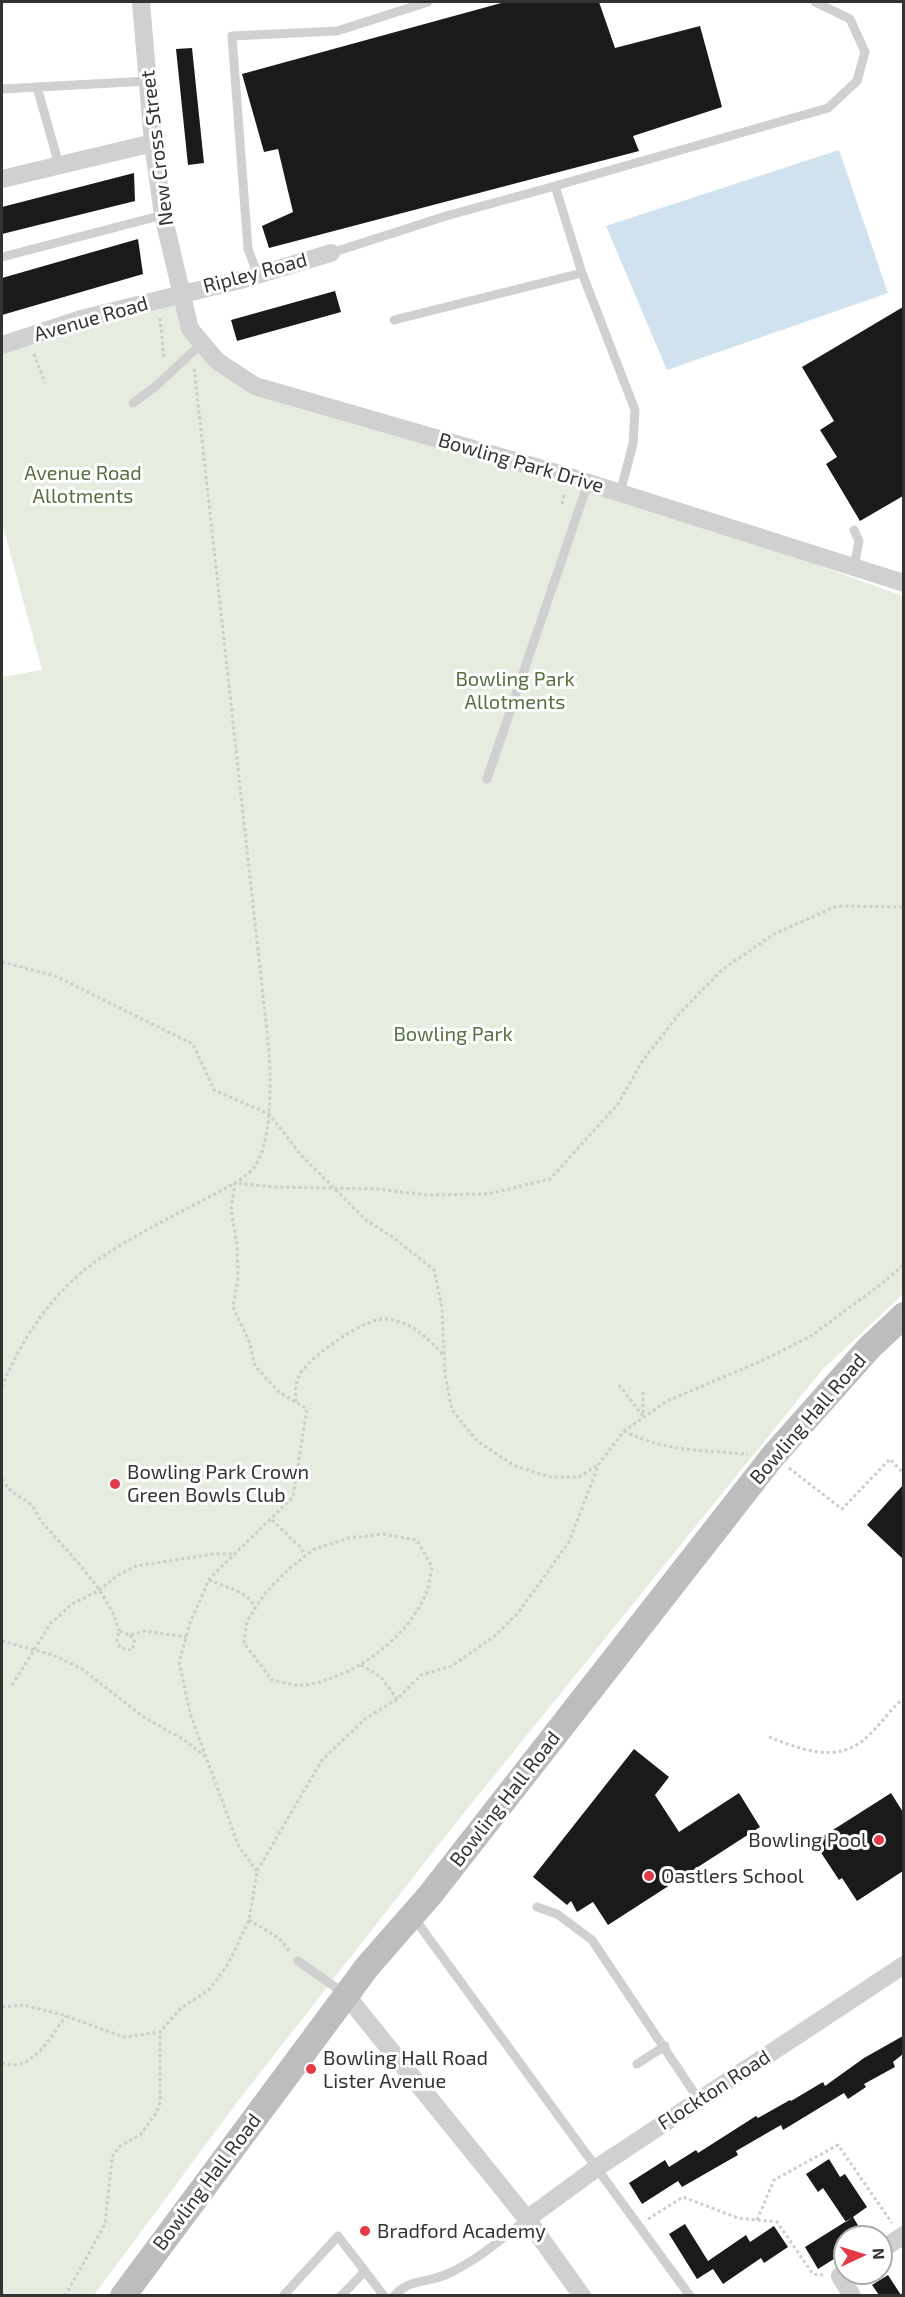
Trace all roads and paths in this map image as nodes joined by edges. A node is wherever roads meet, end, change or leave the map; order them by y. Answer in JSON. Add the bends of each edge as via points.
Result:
{"nodes":[{"id":1,"x":428,"y":2,"type":"edge"},
{"id":2,"x":815,"y":2,"type":"edge"},
{"id":3,"x":141,"y":5,"type":"edge"},
{"id":4,"x":148,"y":81,"type":"junction"},
{"id":5,"x":38,"y":87,"type":"junction"},
{"id":6,"x":2,"y":89,"type":"edge"},
{"id":7,"x":153,"y":143,"type":"junction"},
{"id":8,"x":59,"y":165,"type":"junction"},
{"id":9,"x":2,"y":179,"type":"edge"},
{"id":10,"x":555,"y":186,"type":"junction"},
{"id":11,"x":164,"y":215,"type":"junction"},
{"id":12,"x":330,"y":253,"type":"joint"},
{"id":13,"x":2,"y":257,"type":"edge"},
{"id":14,"x":582,"y":273,"type":"junction"},
{"id":15,"x":258,"y":275,"type":"junction"},
{"id":16,"x":180,"y":294,"type":"junction"},
{"id":17,"x":394,"y":320,"type":"dead end"},
{"id":18,"x":29,"y":337,"type":"junction"},
{"id":19,"x":2,"y":345,"type":"edge"},
{"id":20,"x":196,"y":349,"type":"junction"},
{"id":21,"x":45,"y":383,"type":"dead end"},
{"id":22,"x":133,"y":403,"type":"dead end"},
{"id":23,"x":588,"y":483,"type":"junction"},
{"id":24,"x":620,"y":493,"type":"junction"},
{"id":25,"x":854,"y":530,"type":"dead end"},
{"id":26,"x":854,"y":567,"type":"junction"},
{"id":27,"x":903,"y":583,"type":"edge"},
{"id":28,"x":487,"y":779,"type":"dead end"},
{"id":29,"x":903,"y":907,"type":"edge"},
{"id":30,"x":2,"y":962,"type":"edge"},
{"id":31,"x":269,"y":1114,"type":"junction"},
{"id":32,"x":236,"y":1183,"type":"junction"},
{"id":33,"x":333,"y":1187,"type":"junction"},
{"id":34,"x":903,"y":1264,"type":"edge"},
{"id":35,"x":903,"y":1315,"type":"edge"},
{"id":36,"x":444,"y":1356,"type":"junction"},
{"id":37,"x":619,"y":1385,"type":"dead end"},
{"id":38,"x":2,"y":1387,"type":"edge"},
{"id":39,"x":643,"y":1392,"type":"dead end"},
{"id":40,"x":297,"y":1402,"type":"junction"},
{"id":41,"x":644,"y":1416,"type":"junction"},
{"id":42,"x":624,"y":1431,"type":"junction"},
{"id":43,"x":773,"y":1456,"type":"junction"},
{"id":44,"x":599,"y":1464,"type":"junction"},
{"id":45,"x":903,"y":1474,"type":"edge"},
{"id":46,"x":2,"y":1479,"type":"edge"},
{"id":47,"x":272,"y":1520,"type":"junction"},
{"id":48,"x":236,"y":1554,"type":"junction"},
{"id":49,"x":305,"y":1556,"type":"junction"},
{"id":50,"x":209,"y":1580,"type":"junction"},
{"id":51,"x":98,"y":1591,"type":"junction"},
{"id":52,"x":255,"y":1608,"type":"junction"},
{"id":53,"x":119,"y":1631,"type":"junction"},
{"id":54,"x":130,"y":1635,"type":"junction"},
{"id":55,"x":186,"y":1637,"type":"junction"},
{"id":56,"x":2,"y":1641,"type":"edge"},
{"id":57,"x":33,"y":1651,"type":"junction"},
{"id":58,"x":361,"y":1665,"type":"junction"},
{"id":59,"x":12,"y":1685,"type":"dead end"},
{"id":60,"x":903,"y":1698,"type":"edge"},
{"id":61,"x":397,"y":1699,"type":"junction"},
{"id":62,"x":769,"y":1737,"type":"dead end"},
{"id":63,"x":207,"y":1757,"type":"junction"},
{"id":64,"x":257,"y":1871,"type":"junction"},
{"id":65,"x":537,"y":1907,"type":"dead end"},
{"id":66,"x":413,"y":1916,"type":"junction"},
{"id":67,"x":249,"y":1920,"type":"junction"},
{"id":68,"x":298,"y":1961,"type":"joint"},
{"id":69,"x":903,"y":1965,"type":"edge"},
{"id":70,"x":346,"y":1995,"type":"junction"},
{"id":71,"x":2,"y":2007,"type":"edge"},
{"id":72,"x":66,"y":2016,"type":"junction"},
{"id":73,"x":160,"y":2032,"type":"junction"},
{"id":74,"x":664,"y":2046,"type":"junction"},
{"id":75,"x":2,"y":2063,"type":"edge"},
{"id":76,"x":637,"y":2064,"type":"dead end"},
{"id":77,"x":699,"y":2100,"type":"junction"},
{"id":78,"x":598,"y":2167,"type":"junction"},
{"id":79,"x":527,"y":2219,"type":"junction"},
{"id":80,"x":757,"y":2220,"type":"junction"},
{"id":81,"x":639,"y":2225,"type":"junction"},
{"id":82,"x":902,"y":2236,"type":"edge"},
{"id":83,"x":365,"y":2271,"type":"junction"},
{"id":84,"x":833,"y":2275,"type":"edge"},
{"id":85,"x":65,"y":2295,"type":"edge"},
{"id":86,"x":123,"y":2295,"type":"edge"},
{"id":87,"x":283,"y":2295,"type":"edge"},
{"id":88,"x":341,"y":2295,"type":"edge"},
{"id":89,"x":384,"y":2295,"type":"edge"},
{"id":90,"x":394,"y":2295,"type":"edge"},
{"id":91,"x":582,"y":2295,"type":"edge"},
{"id":92,"x":690,"y":2295,"type":"edge"}],
"edges":[{"from":1,"to":15,"type":"lane","via":[[336,31],[231,36],[248,249]]},
{"from":2,"to":10,"type":"lane","via":[[850,19],[865,52],[857,81],[828,108]]},
{"from":3,"to":4,"type":"street","name":"New Cross Street"},
{"from":4,"to":5,"type":"lane"},
{"from":4,"to":7,"type":"street","name":"New Cross Street"},
{"from":5,"to":6,"type":"lane"},
{"from":5,"to":8,"type":"lane"},
{"from":7,"to":8,"type":"street"},
{"from":7,"to":11,"type":"street","name":"New Cross Street"},
{"from":8,"to":9,"type":"street"},
{"from":10,"to":12,"type":"lane"},
{"from":10,"to":14,"type":"lane"},
{"from":11,"to":13,"type":"lane"},
{"from":11,"to":16,"type":"street","name":"New Cross Street"},
{"from":12,"to":15,"type":"street","name":"Ripley Road"},
{"from":14,"to":17,"type":"lane"},
{"from":14,"to":24,"type":"lane","via":[[635,410],[633,444]]},
{"from":15,"to":16,"type":"street","name":"Ripley Road"},
{"from":16,"to":18,"type":"street","name":"Avenue Road","via":[[81,319]]},
{"from":16,"to":20,"type":"street","name":"Bowling Park Drive"},
{"from":18,"to":19,"type":"street","name":"Avenue Road"},
{"from":18,"to":21,"type":"path"},
{"from":20,"to":22,"type":"lane"},
{"from":20,"to":23,"type":"street","name":"Bowling Park Drive","via":[[255,386]]},
{"from":20,"to":31,"type":"path","via":[[272,1083]]},
{"from":23,"to":24,"type":"street","name":"Bowling Park Drive"},
{"from":23,"to":28,"type":"lane"},
{"from":24,"to":26,"type":"street","name":"Bowling Park Drive"},
{"from":25,"to":26,"type":"lane","via":[[859,541]]},
{"from":26,"to":27,"type":"street","name":"Bowling Park Drive"},
{"from":29,"to":33,"type":"path","via":[[837,906],[774,934],[723,969],[680,1013],[643,1060],[618,1104],[550,1179],[488,1194],[427,1195]]},
{"from":30,"to":31,"type":"path","via":[[55,976],[193,1044],[214,1090]]},
{"from":31,"to":32,"type":"path","via":[[252,1170]]},
{"from":31,"to":33,"type":"path"},
{"from":32,"to":33,"type":"path"},
{"from":32,"to":38,"type":"path","via":[[101,1257],[40,1315],[11,1363]]},
{"from":32,"to":40,"type":"path","via":[[231,1209],[238,1278],[233,1307],[249,1341],[255,1366],[279,1392]]},
{"from":33,"to":36,"type":"path","via":[[366,1220],[434,1270],[442,1307]]},
{"from":34,"to":41,"type":"path","via":[[811,1336],[667,1401]]},
{"from":35,"to":43,"type":"street","name":"Bowling Hall Road"},
{"from":36,"to":40,"type":"path","via":[[407,1324],[384,1318],[364,1324],[302,1371],[294,1389]]},
{"from":36,"to":44,"type":"path","via":[[452,1410],[477,1441],[515,1466],[551,1477],[579,1477]]},
{"from":37,"to":41,"type":"path"},
{"from":39,"to":41,"type":"path"},
{"from":40,"to":47,"type":"path","via":[[308,1409],[293,1497]]},
{"from":41,"to":42,"type":"path"},
{"from":42,"to":43,"type":"path","via":[[646,1442],[675,1449]]},
{"from":42,"to":44,"type":"path"},
{"from":43,"to":45,"type":"path","via":[[842,1509],[890,1459]]},
{"from":43,"to":66,"type":"street","name":"Bowling Hall Road"},
{"from":44,"to":61,"type":"path","via":[[569,1542],[518,1613],[496,1635],[452,1666],[421,1675]]},
{"from":46,"to":51,"type":"path","via":[[13,1495],[30,1504],[92,1578]]},
{"from":47,"to":48,"type":"path"},
{"from":47,"to":49,"type":"path"},
{"from":48,"to":50,"type":"path"},
{"from":48,"to":51,"type":"path","via":[[136,1566]]},
{"from":49,"to":52,"type":"path","via":[[266,1592]]},
{"from":49,"to":58,"type":"path","via":[[314,1549],[349,1538],[383,1534],[417,1540],[432,1567],[426,1593],[411,1618]]},
{"from":50,"to":52,"type":"path","via":[[238,1592]]},
{"from":50,"to":55,"type":"path"},
{"from":51,"to":53,"type":"path"},
{"from":51,"to":57,"type":"path","via":[[51,1623]]},
{"from":52,"to":58,"type":"path","via":[[244,1643],[272,1680],[302,1685]]},
{"from":53,"to":54,"type":"path"},
{"from":53,"to":54,"type":"path","via":[[120,1648],[132,1650],[135,1642]]},
{"from":54,"to":55,"type":"path","via":[[144,1631]]},
{"from":55,"to":63,"type":"path","via":[[178,1662],[190,1713]]},
{"from":56,"to":57,"type":"path"},
{"from":57,"to":59,"type":"path"},
{"from":57,"to":63,"type":"path","via":[[53,1655],[82,1669],[146,1718]]},
{"from":58,"to":61,"type":"path","via":[[381,1677]]},
{"from":60,"to":62,"type":"path","via":[[861,1742],[836,1753],[807,1751]]},
{"from":61,"to":64,"type":"path","via":[[365,1719],[322,1760]]},
{"from":63,"to":64,"type":"path","via":[[239,1847]]},
{"from":64,"to":67,"type":"path"},
{"from":65,"to":74,"type":"lane","via":[[557,1914],[592,1940]]},
{"from":66,"to":70,"type":"street","name":"Bowling Hall Road"},
{"from":66,"to":78,"type":"lane"},
{"from":67,"to":68,"type":"path","via":[[279,1938]]},
{"from":67,"to":73,"type":"path","via":[[228,1964],[209,1990],[181,2008]]},
{"from":68,"to":70,"type":"lane"},
{"from":69,"to":77,"type":"street","name":"Flockton Road"},
{"from":70,"to":79,"type":"street"},
{"from":70,"to":86,"type":"street","name":"Bowling Hall Road"},
{"from":71,"to":72,"type":"path","via":[[24,2005]]},
{"from":72,"to":73,"type":"path","via":[[123,2037]]},
{"from":72,"to":75,"type":"path","via":[[31,2058],[19,2065]]},
{"from":73,"to":85,"type":"path","via":[[157,2112],[140,2135],[120,2146],[112,2157],[105,2224]]},
{"from":74,"to":76,"type":"lane"},
{"from":74,"to":77,"type":"lane"},
{"from":77,"to":78,"type":"street","name":"Flockton Road"},
{"from":78,"to":79,"type":"street","name":"Flockton Road"},
{"from":78,"to":81,"type":"lane"},
{"from":79,"to":90,"type":"lane","via":[[460,2267],[443,2276],[415,2281]]},
{"from":79,"to":91,"type":"street"},
{"from":80,"to":81,"type":"path","via":[[738,2218],[683,2197]]},
{"from":80,"to":82,"type":"path","via":[[774,2180],[838,2145]]},
{"from":80,"to":84,"type":"path","via":[[777,2222],[813,2274]]},
{"from":81,"to":92,"type":"lane"},
{"from":83,"to":87,"type":"lane","via":[[338,2236]]},
{"from":83,"to":88,"type":"lane"},
{"from":83,"to":89,"type":"lane"}]}
